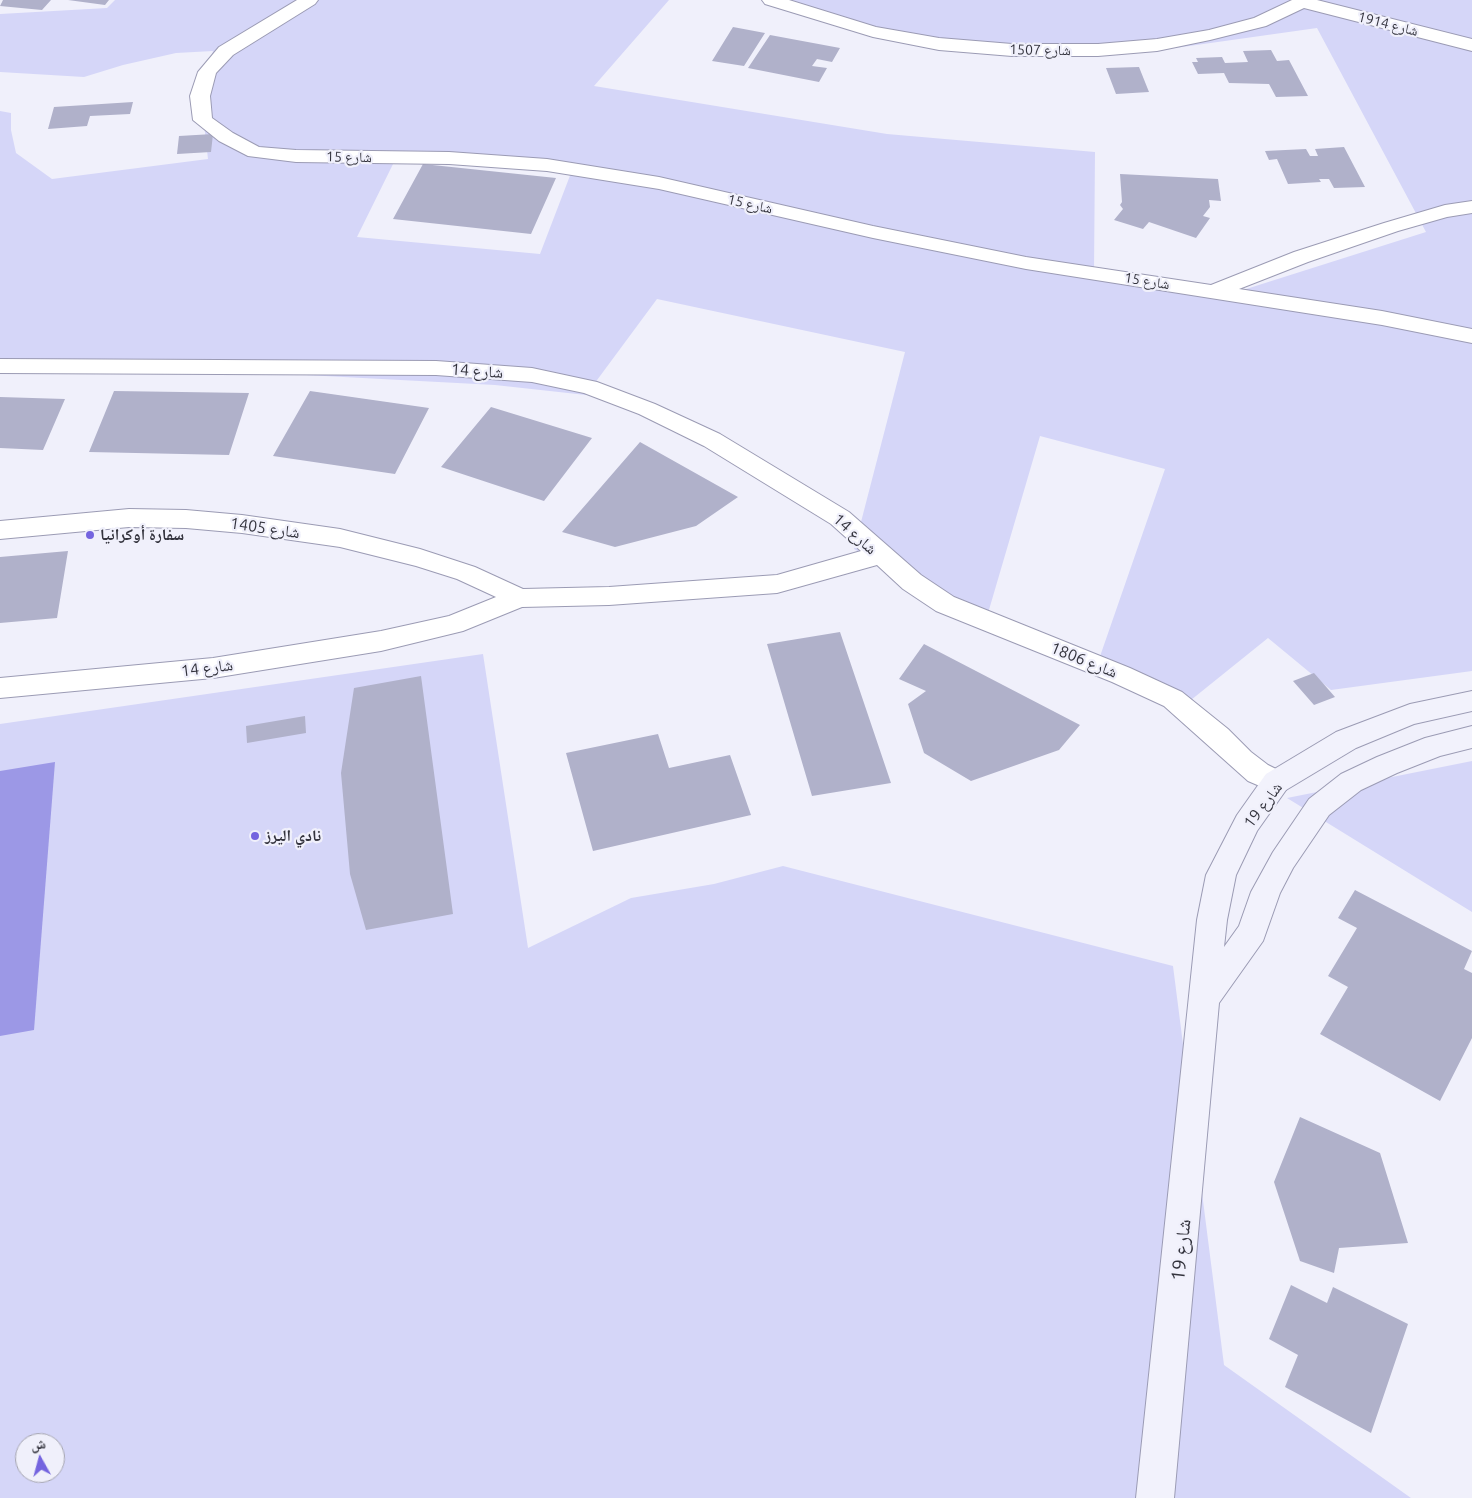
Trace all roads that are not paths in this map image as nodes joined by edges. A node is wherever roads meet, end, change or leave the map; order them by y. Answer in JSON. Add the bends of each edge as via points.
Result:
{"nodes":[{"id":1,"x":309,"y":0,"type":"edge"},
{"id":2,"x":771,"y":0,"type":"edge"},
{"id":3,"x":1305,"y":1,"type":"edge"},
{"id":4,"x":1472,"y":46,"type":"edge"},
{"id":5,"x":1472,"y":207,"type":"edge"},
{"id":6,"x":1213,"y":291,"type":"junction"},
{"id":7,"x":1472,"y":336,"type":"edge"},
{"id":8,"x":0,"y":366,"type":"edge"},
{"id":9,"x":0,"y":530,"type":"edge"},
{"id":10,"x":881,"y":555,"type":"junction"},
{"id":11,"x":520,"y":598,"type":"junction"},
{"id":12,"x":0,"y":688,"type":"edge"},
{"id":13,"x":1472,"y":701,"type":"edge"},
{"id":14,"x":1472,"y":737,"type":"edge"},
{"id":15,"x":1276,"y":782,"type":"junction"},
{"id":16,"x":1204,"y":1001,"type":"junction"},
{"id":17,"x":1155,"y":1498,"type":"edge"}],
"edges":[{"from":1,"to":6,"type":"street","name":"شارع 15","via":[[226,51],[207,72],[200,96],[204,120],[226,137],[255,152],[296,156],[449,158],[547,165],[659,183],[1026,263]]},
{"from":2,"to":3,"type":"street","name":"شارع 1507","via":[[873,32],[939,44],[1012,50],[1098,50],[1158,45],[1260,22]]},
{"from":3,"to":4,"type":"street","name":"شارع 1914"},
{"from":5,"to":6,"type":"street","via":[[1444,211],[1391,227]]},
{"from":6,"to":7,"type":"street","name":"شارع 15"},
{"from":8,"to":10,"type":"street","name":"شارع 14","via":[[436,368],[532,375],[590,387],[712,440],[840,518]]},
{"from":9,"to":11,"type":"street","name":"شارع 1405","via":[[129,518],[242,524],[340,538],[420,558],[466,573]]},
{"from":10,"to":11,"type":"street","name":"شارع 14","via":[[777,584],[609,596]]},
{"from":10,"to":15,"type":"street","name":"شارع 1806","via":[[912,582],[945,604],[1172,699],[1241,760]]},
{"from":11,"to":12,"type":"street","name":"شارع 14","via":[[454,624],[381,642],[213,668]]},
{"from":13,"to":15,"type":"main road","name":"شارع 19","via":[[1410,714],[1346,740]]},
{"from":14,"to":16,"type":"main road","name":"شارع 19","via":[[1435,746],[1378,769],[1351,782],[1319,807],[1283,860],[1266,892],[1252,932]]},
{"from":15,"to":16,"type":"main road","name":"شارع 19","via":[[1247,823],[1221,875],[1212,920]]},
{"from":16,"to":17,"type":"main road","name":"شارع 19"}]}
